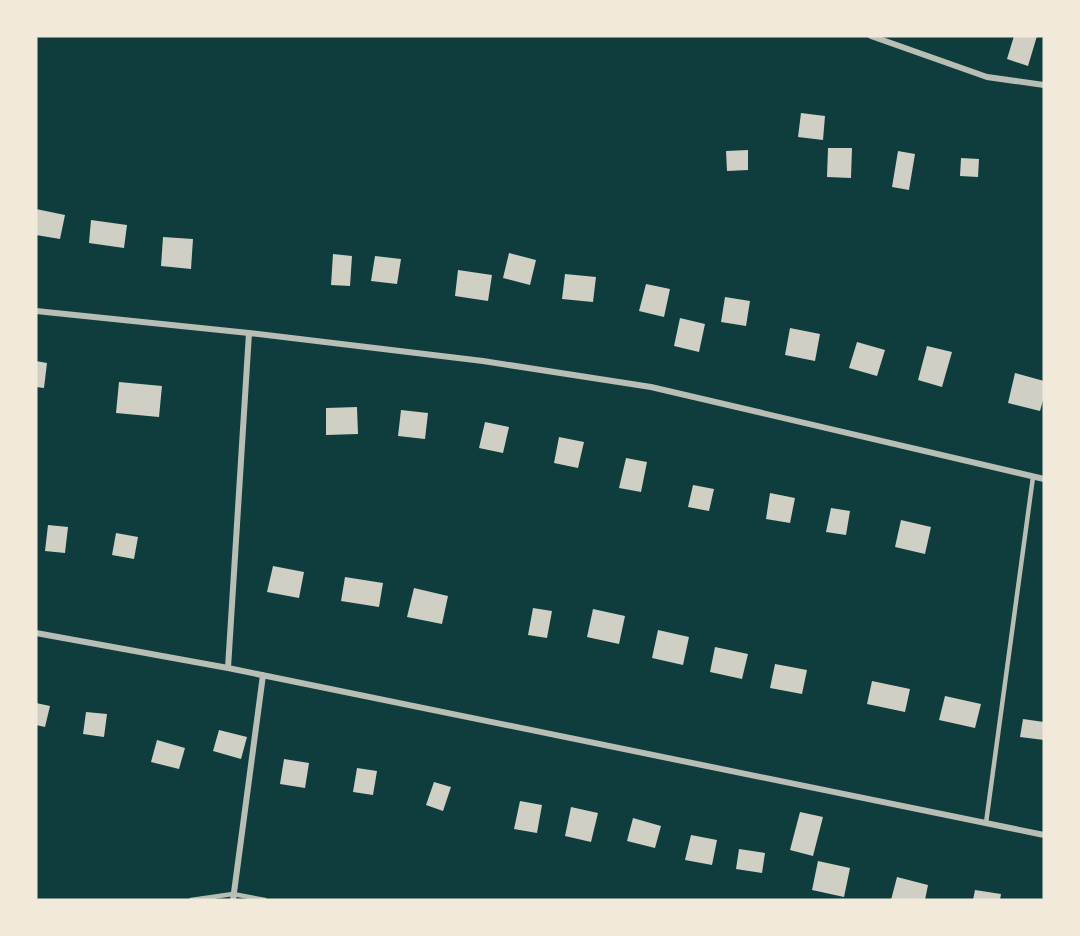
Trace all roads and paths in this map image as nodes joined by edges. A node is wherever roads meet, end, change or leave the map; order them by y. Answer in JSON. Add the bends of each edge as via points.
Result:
{"nodes":[{"id":1,"x":872,"y":36,"type":"edge"},
{"id":2,"x":1044,"y":86,"type":"edge"},
{"id":3,"x":36,"y":311,"type":"edge"},
{"id":4,"x":249,"y":333,"type":"junction"},
{"id":5,"x":1033,"y":477,"type":"junction"},
{"id":6,"x":1044,"y":479,"type":"edge"},
{"id":7,"x":36,"y":633,"type":"edge"},
{"id":8,"x":228,"y":668,"type":"junction"},
{"id":9,"x":263,"y":675,"type":"junction"},
{"id":10,"x":986,"y":823,"type":"junction"},
{"id":11,"x":1044,"y":835,"type":"edge"},
{"id":12,"x":233,"y":897,"type":"edge"},
{"id":13,"x":191,"y":900,"type":"edge"},
{"id":14,"x":265,"y":900,"type":"edge"}],
"edges":[{"from":1,"to":2,"type":"street","via":[[987,78]]},
{"from":3,"to":4,"type":"street"},
{"from":4,"to":5,"type":"street","via":[[483,361],[651,387]]},
{"from":4,"to":8,"type":"street"},
{"from":5,"to":6,"type":"street"},
{"from":5,"to":10,"type":"lane"},
{"from":7,"to":8,"type":"street"},
{"from":8,"to":9,"type":"street"},
{"from":9,"to":10,"type":"street"},
{"from":9,"to":12,"type":"street"},
{"from":10,"to":11,"type":"street"},
{"from":12,"to":13,"type":"lane"},
{"from":12,"to":14,"type":"lane"}]}
